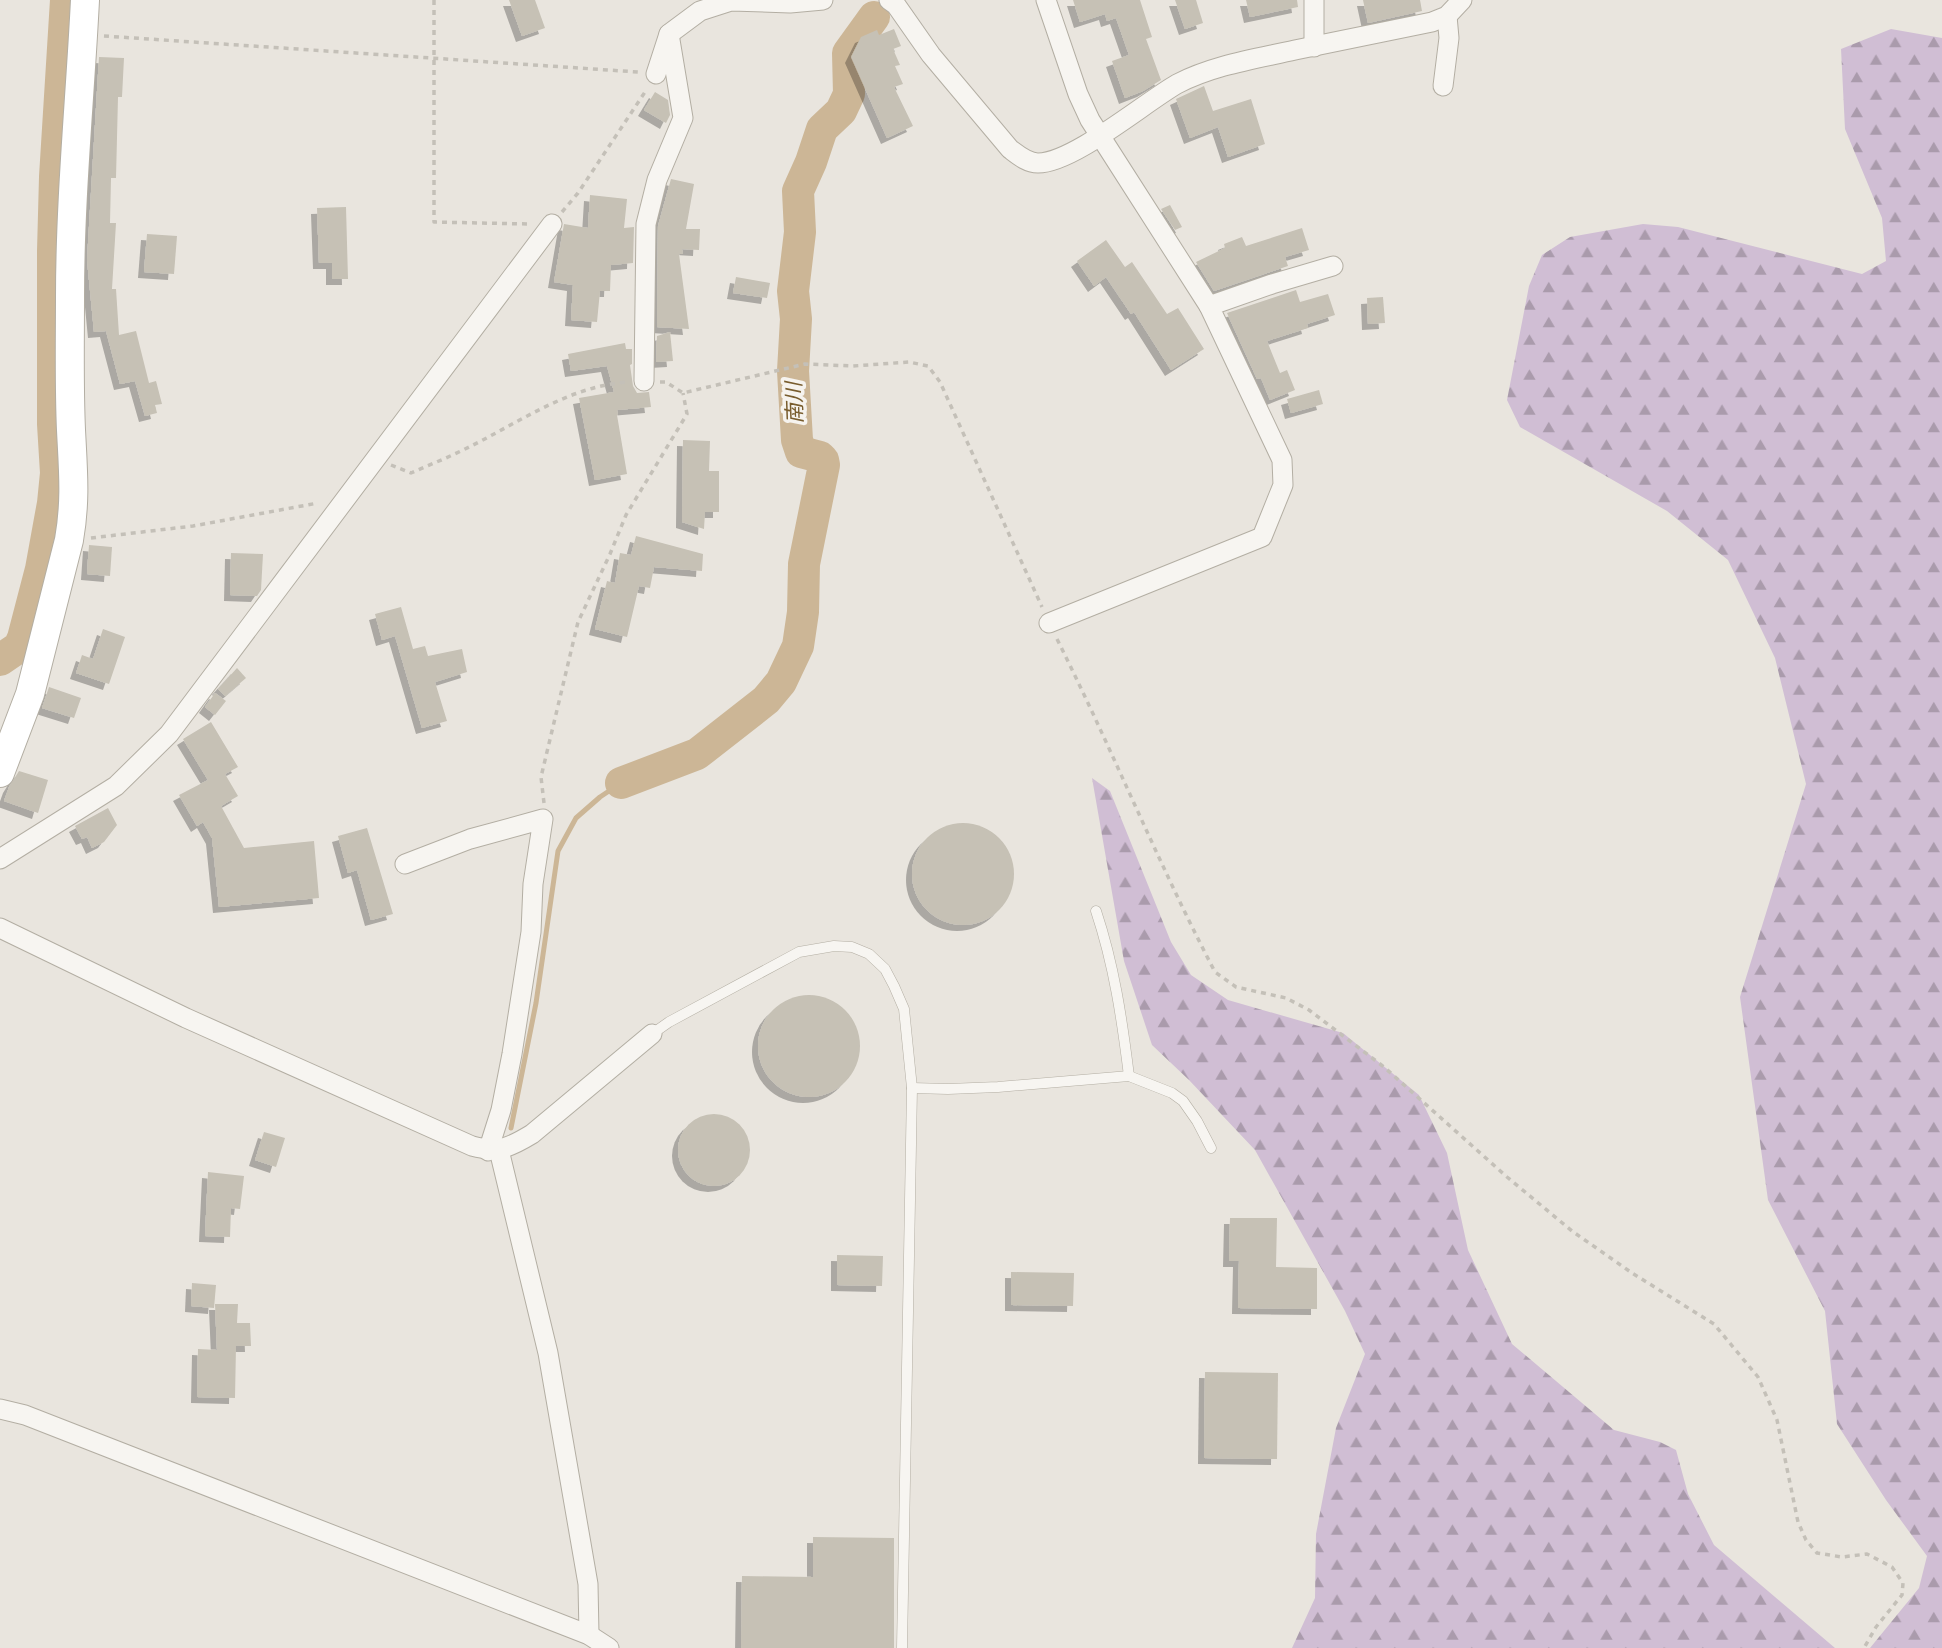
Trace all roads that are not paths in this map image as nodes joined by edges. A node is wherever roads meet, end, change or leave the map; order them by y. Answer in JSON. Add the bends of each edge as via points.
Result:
{"nodes":[{"id":1,"x":85,"y":0,"type":"edge"},
{"id":2,"x":823,"y":0,"type":"edge"},
{"id":3,"x":889,"y":0,"type":"edge"},
{"id":4,"x":1046,"y":0,"type":"edge"},
{"id":5,"x":1314,"y":0,"type":"edge"},
{"id":6,"x":1462,"y":0,"type":"edge"},
{"id":7,"x":695,"y":5,"type":"edge"},
{"id":8,"x":1447,"y":16,"type":"junction"},
{"id":9,"x":670,"y":34,"type":"junction"},
{"id":10,"x":1314,"y":47,"type":"junction"},
{"id":11,"x":656,"y":74,"type":"road end"},
{"id":12,"x":1443,"y":86,"type":"dead end"},
{"id":13,"x":1100,"y":136,"type":"junction"},
{"id":14,"x":552,"y":224,"type":"road end"},
{"id":15,"x":1332,"y":266,"type":"dead end"},
{"id":16,"x":1209,"y":306,"type":"junction"},
{"id":17,"x":644,"y":381,"type":"road end"},
{"id":18,"x":1049,"y":623,"type":"road end"},
{"id":19,"x":0,"y":773,"type":"edge"},
{"id":20,"x":0,"y":859,"type":"edge"},
{"id":21,"x":405,"y":864,"type":"dead end"},
{"id":22,"x":1096,"y":911,"type":"dead end"},
{"id":23,"x":0,"y":928,"type":"edge"},
{"id":24,"x":652,"y":1034,"type":"joint"},
{"id":25,"x":1129,"y":1076,"type":"junction"},
{"id":26,"x":912,"y":1088,"type":"junction"},
{"id":27,"x":1211,"y":1148,"type":"dead end"},
{"id":28,"x":493,"y":1150,"type":"junction"},
{"id":29,"x":0,"y":1409,"type":"edge"},
{"id":30,"x":589,"y":1635,"type":"junction"},
{"id":31,"x":609,"y":1648,"type":"edge"},
{"id":32,"x":902,"y":1648,"type":"edge"}],
"edges":[{"from":1,"to":19,"type":"street","via":[[70,276],[75,486],[69,540],[30,694]]},
{"from":2,"to":7,"type":"street"},
{"from":3,"to":13,"type":"street","via":[[1023,159],[1038,163],[1056,159]]},
{"from":4,"to":13,"type":"street","via":[[1077,94]]},
{"from":5,"to":10,"type":"street"},
{"from":6,"to":8,"type":"street"},
{"from":7,"to":9,"type":"street"},
{"from":8,"to":10,"type":"street"},
{"from":8,"to":12,"type":"street"},
{"from":9,"to":11,"type":"street"},
{"from":9,"to":17,"type":"street","via":[[683,118],[657,180],[646,224]]},
{"from":10,"to":13,"type":"street","via":[[1201,73]]},
{"from":13,"to":16,"type":"street"},
{"from":14,"to":20,"type":"street","via":[[169,734],[116,786]]},
{"from":15,"to":16,"type":"street"},
{"from":16,"to":18,"type":"street","via":[[1282,460],[1283,485],[1262,537]]},
{"from":21,"to":28,"type":"street","via":[[542,819],[531,932]]},
{"from":22,"to":25,"type":"lane","via":[[1121,1007]]},
{"from":23,"to":28,"type":"street","via":[[186,1018],[472,1146]]},
{"from":24,"to":26,"type":"lane","via":[[799,952],[852,947],[869,954],[885,969],[904,1009]]},
{"from":24,"to":28,"type":"street","via":[[532,1134]]},
{"from":25,"to":26,"type":"lane","via":[[998,1087]]},
{"from":25,"to":27,"type":"lane","via":[[1183,1101]]},
{"from":26,"to":32,"type":"lane"},
{"from":28,"to":30,"type":"street","via":[[548,1353],[588,1584]]},
{"from":29,"to":30,"type":"street"},
{"from":30,"to":31,"type":"street"}]}
